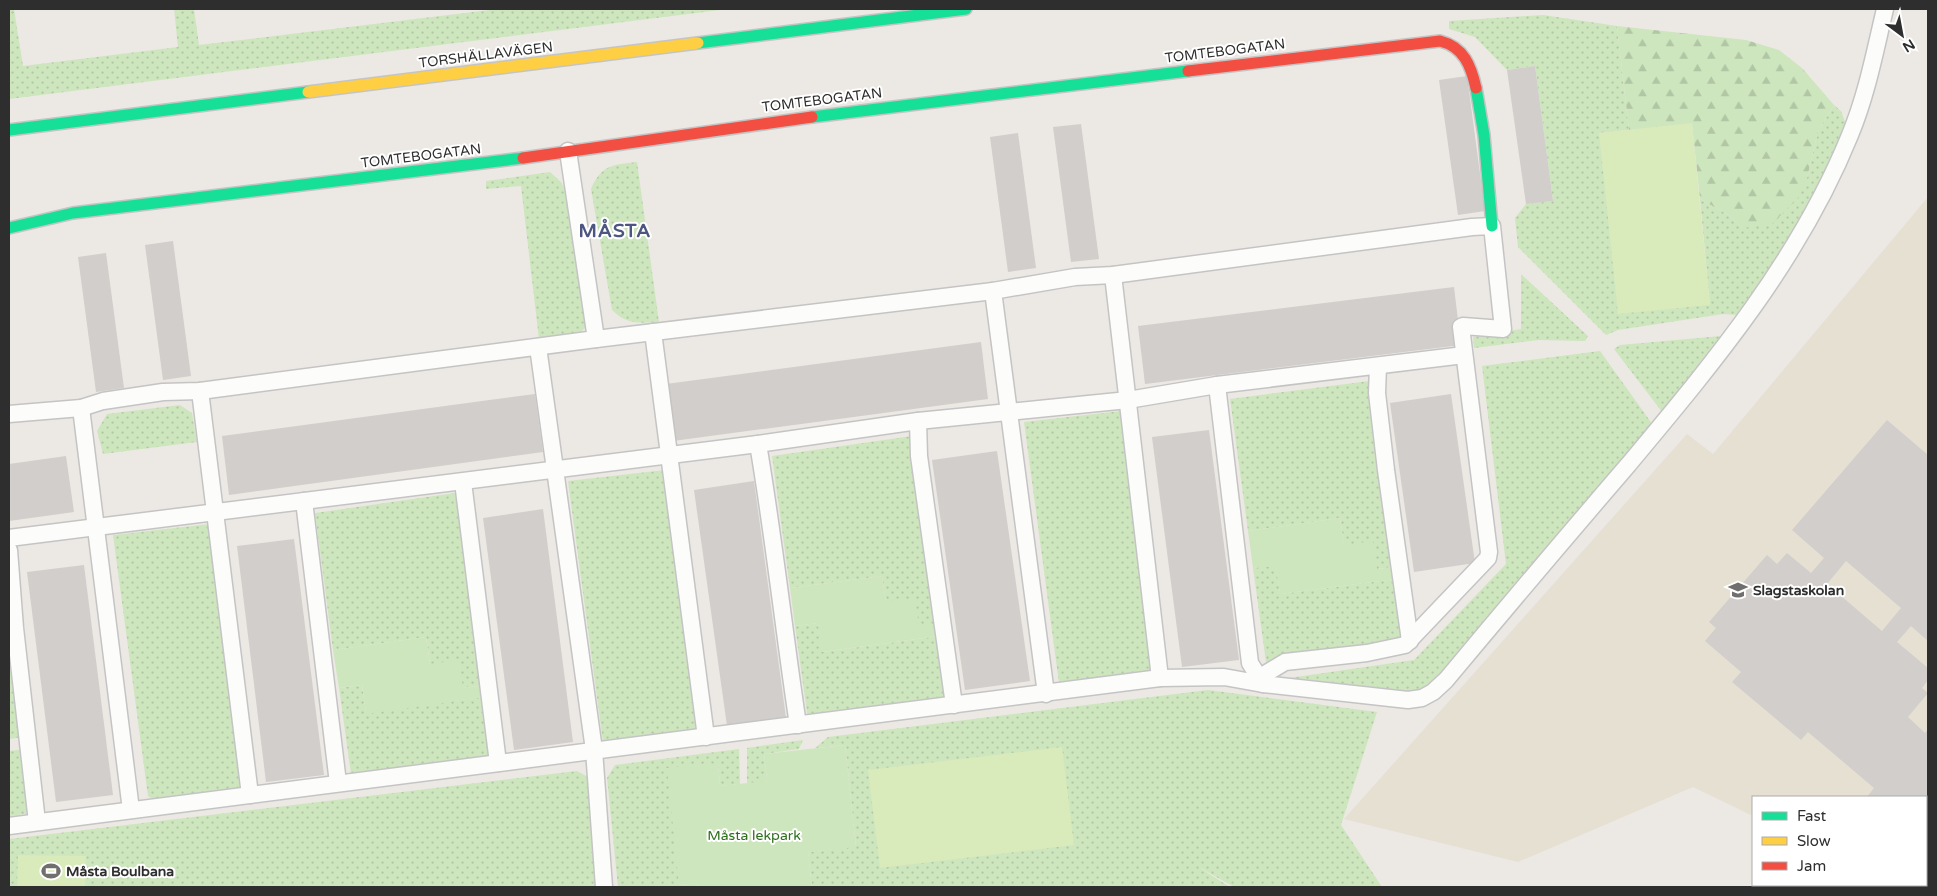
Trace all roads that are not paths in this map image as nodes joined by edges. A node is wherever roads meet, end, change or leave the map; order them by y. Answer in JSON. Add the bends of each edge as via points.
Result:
{"nodes":[{"id":1,"x":966,"y":9,"type":"edge"},
{"id":2,"x":1885,"y":9,"type":"edge"},
{"id":3,"x":9,"y":130,"type":"edge"},
{"id":4,"x":568,"y":151,"type":"junction"},
{"id":5,"x":1492,"y":226,"type":"junction"},
{"id":6,"x":9,"y":228,"type":"edge"},
{"id":7,"x":1113,"y":276,"type":"junction"},
{"id":8,"x":993,"y":291,"type":"junction"},
{"id":9,"x":653,"y":332,"type":"junction"},
{"id":10,"x":596,"y":339,"type":"junction"},
{"id":11,"x":538,"y":347,"type":"junction"},
{"id":12,"x":1464,"y":354,"type":"junction"},
{"id":13,"x":1378,"y":366,"type":"junction"},
{"id":14,"x":1217,"y":385,"type":"junction"},
{"id":15,"x":200,"y":391,"type":"junction"},
{"id":16,"x":1128,"y":400,"type":"junction"},
{"id":17,"x":81,"y":408,"type":"junction"},
{"id":18,"x":1009,"y":411,"type":"junction"},
{"id":19,"x":9,"y":414,"type":"edge"},
{"id":20,"x":918,"y":421,"type":"junction"},
{"id":21,"x":758,"y":444,"type":"junction"},
{"id":22,"x":669,"y":455,"type":"junction"},
{"id":23,"x":555,"y":469,"type":"junction"},
{"id":24,"x":463,"y":482,"type":"junction"},
{"id":25,"x":304,"y":501,"type":"junction"},
{"id":26,"x":215,"y":514,"type":"junction"},
{"id":27,"x":96,"y":528,"type":"junction"},
{"id":28,"x":9,"y":538,"type":"edge"},
{"id":29,"x":9,"y":550,"type":"edge"},
{"id":30,"x":1410,"y":641,"type":"junction"},
{"id":31,"x":1160,"y":678,"type":"junction"},
{"id":32,"x":1263,"y":684,"type":"junction"},
{"id":33,"x":1046,"y":694,"type":"junction"},
{"id":34,"x":954,"y":705,"type":"junction"},
{"id":35,"x":798,"y":725,"type":"junction"},
{"id":36,"x":706,"y":736,"type":"junction"},
{"id":37,"x":594,"y":750,"type":"junction"},
{"id":38,"x":498,"y":763,"type":"junction"},
{"id":39,"x":338,"y":783,"type":"junction"},
{"id":40,"x":250,"y":795,"type":"junction"},
{"id":41,"x":131,"y":810,"type":"junction"},
{"id":42,"x":38,"y":822,"type":"junction"},
{"id":43,"x":9,"y":826,"type":"edge"},
{"id":44,"x":604,"y":887,"type":"edge"}],
"edges":[{"from":1,"to":3,"type":"street","name":"TORSHÄLLAVÄGEN"},
{"from":2,"to":32,"type":"lane","via":[[1862,102],[1836,167],[1799,239],[1752,312],[1661,426],[1446,680],[1434,692],[1408,700]]},
{"from":4,"to":5,"type":"street","name":"TOMTEBOGATAN","via":[[831,114],[1440,41],[1452,44],[1463,54],[1476,83]]},
{"from":4,"to":6,"type":"street","name":"TOMTEBOGATAN","via":[[73,213]]},
{"from":4,"to":10,"type":"lane"},
{"from":5,"to":7,"type":"lane"},
{"from":5,"to":12,"type":"lane","via":[[1503,329],[1460,327]]},
{"from":7,"to":8,"type":"lane","via":[[1075,277]]},
{"from":7,"to":16,"type":"lane"},
{"from":8,"to":9,"type":"lane"},
{"from":8,"to":18,"type":"lane"},
{"from":9,"to":10,"type":"lane"},
{"from":9,"to":22,"type":"lane"},
{"from":10,"to":11,"type":"lane"},
{"from":11,"to":15,"type":"lane"},
{"from":11,"to":23,"type":"lane"},
{"from":12,"to":13,"type":"lane"},
{"from":12,"to":30,"type":"lane","via":[[1488,558]]},
{"from":13,"to":14,"type":"lane"},
{"from":13,"to":30,"type":"lane","via":[[1377,393]]},
{"from":14,"to":16,"type":"lane"},
{"from":14,"to":32,"type":"lane","via":[[1250,663]]},
{"from":15,"to":17,"type":"lane","via":[[163,392],[103,401]]},
{"from":15,"to":26,"type":"lane"},
{"from":16,"to":18,"type":"lane"},
{"from":16,"to":31,"type":"lane"},
{"from":17,"to":19,"type":"lane"},
{"from":17,"to":27,"type":"lane"},
{"from":18,"to":20,"type":"lane"},
{"from":18,"to":33,"type":"lane"},
{"from":20,"to":21,"type":"lane"},
{"from":20,"to":34,"type":"lane","via":[[919,456]]},
{"from":21,"to":22,"type":"lane"},
{"from":21,"to":35,"type":"lane"},
{"from":22,"to":23,"type":"lane"},
{"from":22,"to":36,"type":"lane"},
{"from":23,"to":24,"type":"lane"},
{"from":23,"to":37,"type":"lane"},
{"from":24,"to":25,"type":"lane"},
{"from":24,"to":38,"type":"lane"},
{"from":25,"to":26,"type":"lane"},
{"from":25,"to":39,"type":"lane"},
{"from":26,"to":27,"type":"lane"},
{"from":26,"to":40,"type":"lane"},
{"from":27,"to":28,"type":"lane"},
{"from":27,"to":41,"type":"lane"},
{"from":29,"to":42,"type":"lane"},
{"from":30,"to":32,"type":"lane","via":[[1367,653],[1285,662],[1265,674]]},
{"from":31,"to":32,"type":"lane","via":[[1224,677]]},
{"from":31,"to":33,"type":"lane"},
{"from":33,"to":34,"type":"lane"},
{"from":34,"to":35,"type":"lane"},
{"from":35,"to":36,"type":"lane"},
{"from":36,"to":37,"type":"lane"},
{"from":37,"to":38,"type":"lane"},
{"from":37,"to":44,"type":"lane"},
{"from":38,"to":39,"type":"lane"},
{"from":39,"to":40,"type":"lane"},
{"from":40,"to":41,"type":"lane"},
{"from":41,"to":42,"type":"lane"},
{"from":42,"to":43,"type":"lane"}]}
